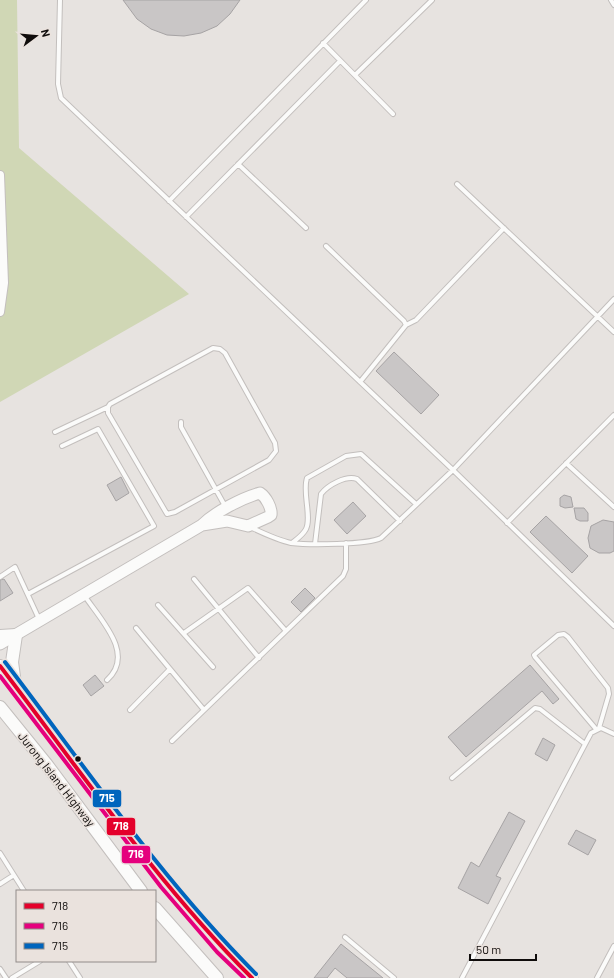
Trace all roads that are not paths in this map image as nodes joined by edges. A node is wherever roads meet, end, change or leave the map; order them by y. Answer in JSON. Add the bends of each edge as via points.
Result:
{"nodes":[{"id":1,"x":60,"y":0,"type":"edge"},
{"id":2,"x":366,"y":0,"type":"edge"},
{"id":3,"x":432,"y":0,"type":"edge"},
{"id":4,"x":611,"y":0,"type":"edge"},
{"id":5,"x":614,"y":5,"type":"edge"},
{"id":6,"x":323,"y":44,"type":"junction"},
{"id":7,"x":340,"y":61,"type":"junction"},
{"id":8,"x":355,"y":75,"type":"junction"},
{"id":9,"x":393,"y":114,"type":"dead end"},
{"id":10,"x":238,"y":164,"type":"junction"},
{"id":11,"x":0,"y":175,"type":"edge"},
{"id":12,"x":457,"y":184,"type":"dead end"},
{"id":13,"x":169,"y":201,"type":"junction"},
{"id":14,"x":186,"y":217,"type":"junction"},
{"id":15,"x":306,"y":228,"type":"dead end"},
{"id":16,"x":504,"y":228,"type":"junction"},
{"id":17,"x":326,"y":246,"type":"dead end"},
{"id":18,"x":614,"y":299,"type":"edge"},
{"id":19,"x":0,"y":312,"type":"edge"},
{"id":20,"x":598,"y":316,"type":"junction"},
{"id":21,"x":406,"y":325,"type":"junction"},
{"id":22,"x":614,"y":332,"type":"edge"},
{"id":23,"x":360,"y":382,"type":"junction"},
{"id":24,"x":108,"y":407,"type":"junction"},
{"id":25,"x":614,"y":415,"type":"edge"},
{"id":26,"x":181,"y":422,"type":"dead end"},
{"id":27,"x":55,"y":432,"type":"dead end"},
{"id":28,"x":62,"y":446,"type":"dead end"},
{"id":29,"x":566,"y":463,"type":"junction"},
{"id":30,"x":453,"y":470,"type":"junction"},
{"id":31,"x":216,"y":490,"type":"junction"},
{"id":32,"x":416,"y":504,"type":"junction"},
{"id":33,"x":614,"y":507,"type":"edge"},
{"id":34,"x":226,"y":508,"type":"junction"},
{"id":35,"x":400,"y":521,"type":"junction"},
{"id":36,"x":507,"y":522,"type":"junction"},
{"id":37,"x":202,"y":525,"type":"junction"},
{"id":38,"x":248,"y":526,"type":"junction"},
{"id":39,"x":346,"y":542,"type":"junction"},
{"id":40,"x":292,"y":543,"type":"junction"},
{"id":41,"x":315,"y":544,"type":"junction"},
{"id":42,"x":0,"y":577,"type":"edge"},
{"id":43,"x":194,"y":579,"type":"dead end"},
{"id":44,"x":28,"y":594,"type":"junction"},
{"id":45,"x":84,"y":595,"type":"junction"},
{"id":46,"x":158,"y":605,"type":"dead end"},
{"id":47,"x":219,"y":609,"type":"junction"},
{"id":48,"x":40,"y":620,"type":"junction"},
{"id":49,"x":614,"y":626,"type":"edge"},
{"id":50,"x":136,"y":628,"type":"dead end"},
{"id":51,"x":286,"y":631,"type":"junction"},
{"id":52,"x":184,"y":633,"type":"junction"},
{"id":53,"x":16,"y":635,"type":"junction"},
{"id":54,"x":0,"y":636,"type":"edge"},
{"id":55,"x":0,"y":644,"type":"edge"},
{"id":56,"x":258,"y":658,"type":"junction"},
{"id":57,"x":0,"y":666,"type":"edge"},
{"id":58,"x":213,"y":667,"type":"dead end"},
{"id":59,"x":170,"y":669,"type":"junction"},
{"id":60,"x":107,"y":680,"type":"dead end"},
{"id":61,"x":15,"y":685,"type":"junction"},
{"id":62,"x":0,"y":706,"type":"edge"},
{"id":63,"x":130,"y":710,"type":"dead end"},
{"id":64,"x":204,"y":710,"type":"junction"},
{"id":65,"x":597,"y":729,"type":"junction"},
{"id":66,"x":614,"y":734,"type":"edge"},
{"id":67,"x":172,"y":741,"type":"dead end"},
{"id":68,"x":585,"y":744,"type":"junction"},
{"id":69,"x":452,"y":778,"type":"dead end"},
{"id":70,"x":0,"y":853,"type":"edge"},
{"id":71,"x":14,"y":875,"type":"junction"},
{"id":72,"x":0,"y":884,"type":"edge"},
{"id":73,"x":23,"y":890,"type":"edge"},
{"id":74,"x":140,"y":890,"type":"edge"},
{"id":75,"x":156,"y":909,"type":"edge"},
{"id":76,"x":345,"y":936,"type":"dead end"},
{"id":77,"x":614,"y":946,"type":"edge"},
{"id":78,"x":38,"y":962,"type":"edge"},
{"id":79,"x":70,"y":962,"type":"edge"},
{"id":80,"x":0,"y":969,"type":"edge"},
{"id":81,"x":6,"y":978,"type":"edge"},
{"id":82,"x":12,"y":978,"type":"edge"},
{"id":83,"x":80,"y":978,"type":"edge"},
{"id":84,"x":218,"y":978,"type":"edge"},
{"id":85,"x":252,"y":978,"type":"edge"},
{"id":86,"x":394,"y":978,"type":"edge"},
{"id":87,"x":462,"y":978,"type":"edge"},
{"id":88,"x":597,"y":978,"type":"edge"}],
"edges":[{"from":1,"to":13,"type":"lane","via":[[58,84],[61,98]]},
{"from":2,"to":6,"type":"lane"},
{"from":3,"to":8,"type":"lane"},
{"from":4,"to":5,"type":"lane"},
{"from":6,"to":7,"type":"lane"},
{"from":6,"to":13,"type":"lane"},
{"from":7,"to":8,"type":"lane"},
{"from":7,"to":10,"type":"lane"},
{"from":8,"to":9,"type":"lane"},
{"from":10,"to":14,"type":"lane"},
{"from":10,"to":15,"type":"lane"},
{"from":11,"to":19,"type":"street","via":[[4,283]]},
{"from":12,"to":16,"type":"lane"},
{"from":13,"to":14,"type":"lane"},
{"from":14,"to":23,"type":"lane"},
{"from":16,"to":20,"type":"lane"},
{"from":16,"to":21,"type":"lane","via":[[416,320]]},
{"from":17,"to":21,"type":"lane"},
{"from":18,"to":20,"type":"lane"},
{"from":20,"to":22,"type":"lane"},
{"from":20,"to":30,"type":"lane"},
{"from":21,"to":23,"type":"lane"},
{"from":23,"to":30,"type":"lane"},
{"from":24,"to":27,"type":"lane"},
{"from":24,"to":31,"type":"lane","via":[[108,413],[167,514],[176,512]]},
{"from":24,"to":31,"type":"lane","via":[[205,352],[213,348],[220,349],[225,353],[275,443],[276,451],[269,460]]},
{"from":25,"to":29,"type":"lane"},
{"from":26,"to":31,"type":"lane","via":[[181,427]]},
{"from":28,"to":44,"type":"lane","via":[[98,429],[154,526]]},
{"from":29,"to":33,"type":"lane"},
{"from":29,"to":36,"type":"lane"},
{"from":30,"to":32,"type":"lane"},
{"from":30,"to":36,"type":"lane"},
{"from":31,"to":34,"type":"lane"},
{"from":32,"to":35,"type":"lane"},
{"from":32,"to":40,"type":"lane","via":[[361,454],[346,456],[307,478],[307,526],[303,534]]},
{"from":34,"to":37,"type":"street"},
{"from":34,"to":38,"type":"street","via":[[262,494],[272,510],[271,515]]},
{"from":35,"to":39,"type":"lane","via":[[378,540]]},
{"from":35,"to":41,"type":"lane","via":[[357,479],[346,478],[321,494]]},
{"from":36,"to":49,"type":"lane"},
{"from":37,"to":38,"type":"street","via":[[227,521]]},
{"from":37,"to":45,"type":"street"},
{"from":38,"to":40,"type":"lane"},
{"from":39,"to":41,"type":"lane"},
{"from":39,"to":51,"type":"lane","via":[[344,576]]},
{"from":40,"to":41,"type":"lane"},
{"from":42,"to":44,"type":"lane","via":[[15,567]]},
{"from":43,"to":47,"type":"lane"},
{"from":44,"to":48,"type":"lane"},
{"from":45,"to":48,"type":"street"},
{"from":45,"to":60,"type":"lane","via":[[117,644],[119,658],[113,675]]},
{"from":46,"to":52,"type":"lane"},
{"from":47,"to":51,"type":"lane","via":[[248,588]]},
{"from":47,"to":52,"type":"lane"},
{"from":47,"to":56,"type":"lane"},
{"from":48,"to":53,"type":"street"},
{"from":50,"to":59,"type":"lane"},
{"from":51,"to":56,"type":"lane"},
{"from":52,"to":58,"type":"lane"},
{"from":53,"to":54,"type":"main road"},
{"from":53,"to":55,"type":"street"},
{"from":53,"to":61,"type":"main road","via":[[12,662]]},
{"from":56,"to":64,"type":"lane"},
{"from":57,"to":61,"type":"main road","name":"Jurong Island Highway"},
{"from":59,"to":63,"type":"lane"},
{"from":59,"to":64,"type":"lane"},
{"from":61,"to":85,"type":"main road","name":"Jurong Island Highway","via":[[166,883],[222,948]]},
{"from":62,"to":74,"type":"main road","name":"Jurong Island Highway","via":[[48,765]]},
{"from":64,"to":67,"type":"lane"},
{"from":65,"to":65,"type":"lane","via":[[534,655],[558,635],[564,634],[568,637],[608,688],[609,694]]},
{"from":65,"to":66,"type":"lane"},
{"from":65,"to":68,"type":"lane","via":[[591,733]]},
{"from":68,"to":69,"type":"lane","via":[[540,708],[535,708]]},
{"from":68,"to":87,"type":"lane"},
{"from":70,"to":71,"type":"lane"},
{"from":71,"to":72,"type":"lane"},
{"from":71,"to":73,"type":"lane"},
{"from":75,"to":84,"type":"main road"},
{"from":76,"to":86,"type":"lane"},
{"from":77,"to":88,"type":"lane"},
{"from":78,"to":82,"type":"lane"},
{"from":79,"to":83,"type":"lane"},
{"from":80,"to":81,"type":"lane"}]}
